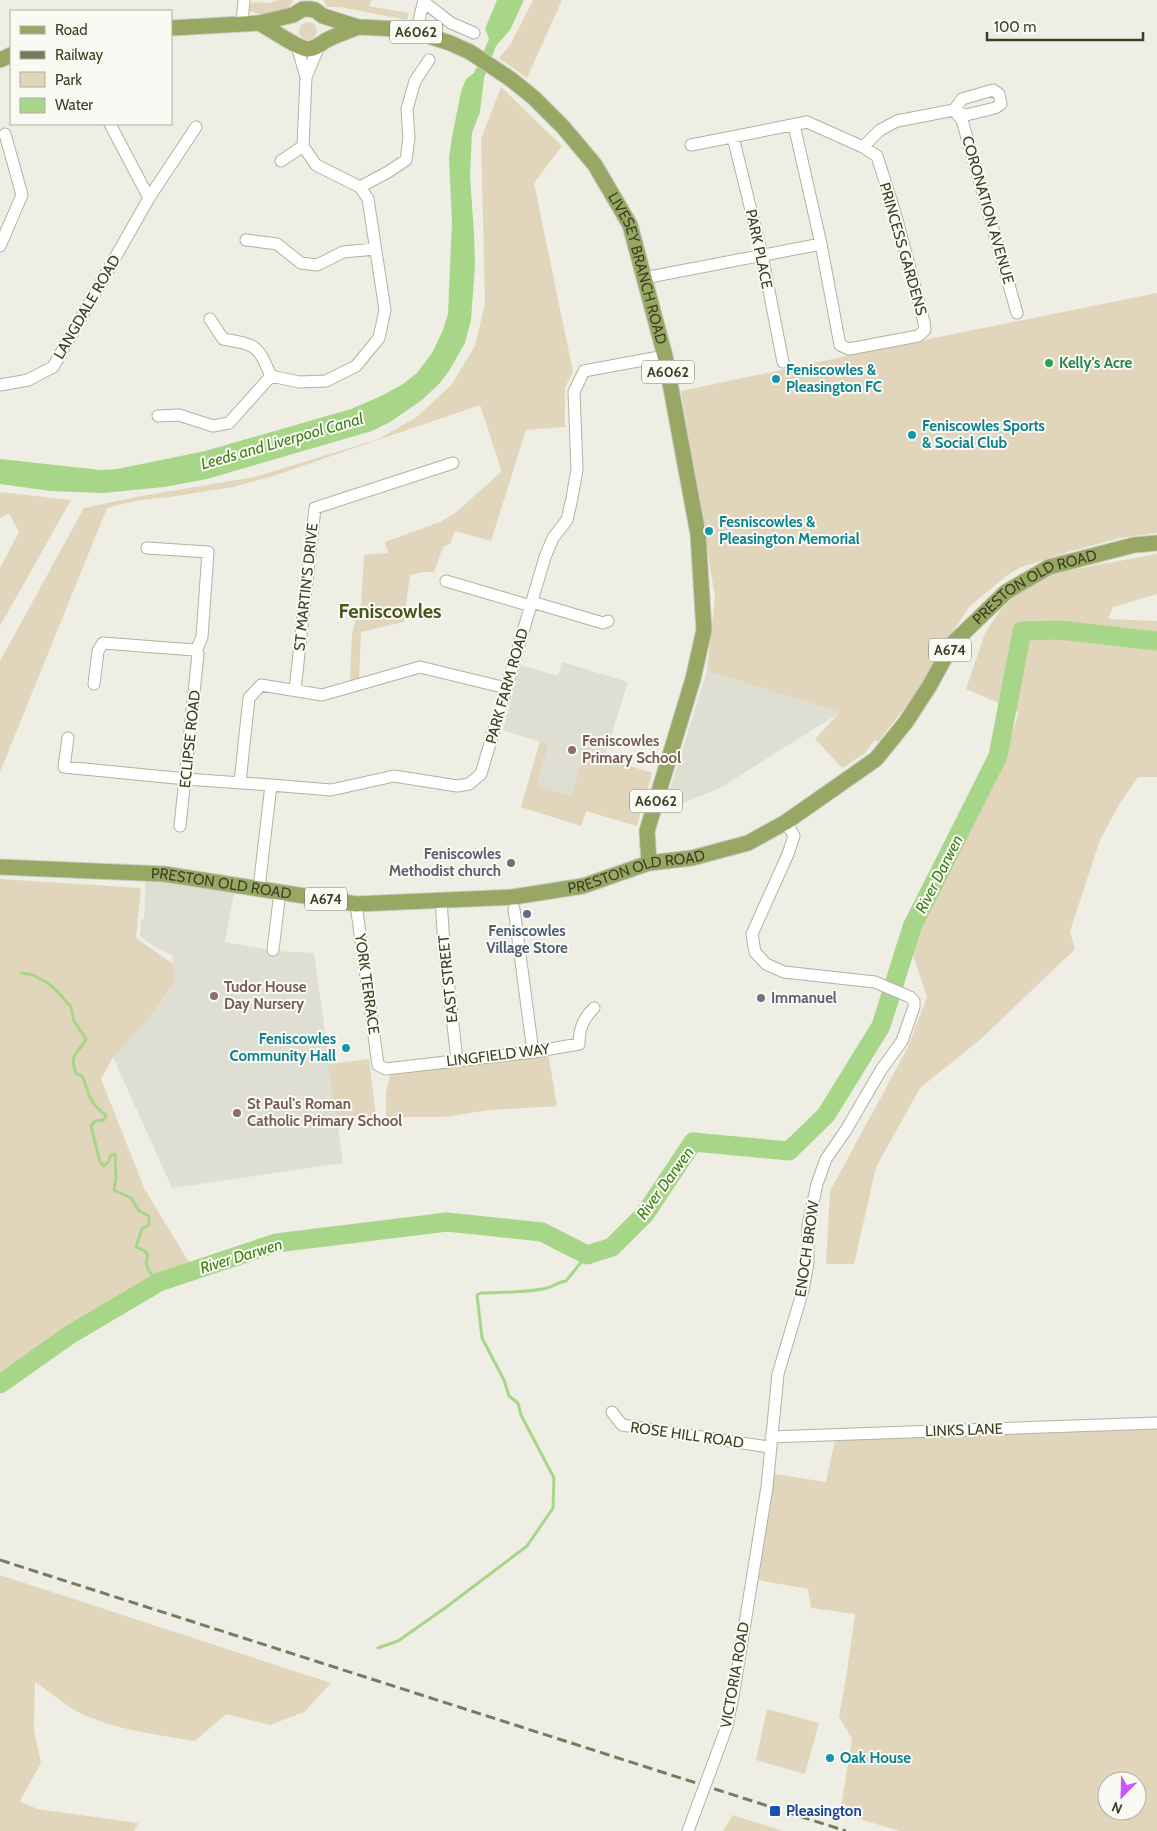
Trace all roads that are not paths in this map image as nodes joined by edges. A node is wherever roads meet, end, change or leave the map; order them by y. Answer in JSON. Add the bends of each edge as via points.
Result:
{"nodes":[{"id":1,"x":244,"y":0,"type":"edge"},
{"id":2,"x":424,"y":1,"type":"edge"},
{"id":3,"x":293,"y":15,"type":"junction"},
{"id":4,"x":323,"y":16,"type":"junction"},
{"id":5,"x":242,"y":23,"type":"junction"},
{"id":6,"x":259,"y":23,"type":"junction"},
{"id":7,"x":358,"y":27,"type":"junction"},
{"id":8,"x":172,"y":28,"type":"edge"},
{"id":9,"x":416,"y":32,"type":"junction"},
{"id":10,"x":474,"y":33,"type":"dead end"},
{"id":11,"x":294,"y":44,"type":"junction"},
{"id":12,"x":321,"y":44,"type":"junction"},
{"id":13,"x":428,"y":60,"type":"dead end"},
{"id":14,"x":306,"y":77,"type":"junction"},
{"id":15,"x":111,"y":125,"type":"edge"},
{"id":16,"x":794,"y":125,"type":"junction"},
{"id":17,"x":196,"y":127,"type":"dead end"},
{"id":18,"x":5,"y":134,"type":"dead end"},
{"id":19,"x":734,"y":137,"type":"junction"},
{"id":20,"x":691,"y":145,"type":"dead end"},
{"id":21,"x":303,"y":146,"type":"junction"},
{"id":22,"x":863,"y":146,"type":"junction"},
{"id":23,"x":281,"y":161,"type":"dead end"},
{"id":24,"x":360,"y":187,"type":"junction"},
{"id":25,"x":149,"y":198,"type":"junction"},
{"id":26,"x":246,"y":240,"type":"dead end"},
{"id":27,"x":821,"y":244,"type":"junction"},
{"id":28,"x":0,"y":246,"type":"edge"},
{"id":29,"x":375,"y":249,"type":"junction"},
{"id":30,"x":762,"y":255,"type":"junction"},
{"id":31,"x":644,"y":278,"type":"junction"},
{"id":32,"x":1017,"y":313,"type":"dead end"},
{"id":33,"x":210,"y":319,"type":"dead end"},
{"id":34,"x":665,"y":356,"type":"junction"},
{"id":35,"x":782,"y":362,"type":"dead end"},
{"id":36,"x":271,"y":376,"type":"junction"},
{"id":37,"x":0,"y":385,"type":"edge"},
{"id":38,"x":158,"y":416,"type":"dead end"},
{"id":39,"x":453,"y":462,"type":"dead end"},
{"id":40,"x":1157,"y":543,"type":"edge"},
{"id":41,"x":147,"y":548,"type":"dead end"},
{"id":42,"x":446,"y":581,"type":"dead end"},
{"id":43,"x":532,"y":604,"type":"junction"},
{"id":44,"x":608,"y":621,"type":"dead end"},
{"id":45,"x":196,"y":651,"type":"junction"},
{"id":46,"x":94,"y":684,"type":"dead end"},
{"id":47,"x":506,"y":688,"type":"junction"},
{"id":48,"x":295,"y":690,"type":"junction"},
{"id":49,"x":68,"y":738,"type":"dead end"},
{"id":50,"x":186,"y":779,"type":"junction"},
{"id":51,"x":240,"y":782,"type":"junction"},
{"id":52,"x":271,"y":785,"type":"junction"},
{"id":53,"x":786,"y":822,"type":"junction"},
{"id":54,"x":180,"y":826,"type":"dead end"},
{"id":55,"x":649,"y":863,"type":"junction"},
{"id":56,"x":0,"y":867,"type":"edge"},
{"id":57,"x":259,"y":888,"type":"junction"},
{"id":58,"x":280,"y":892,"type":"junction"},
{"id":59,"x":441,"y":899,"type":"junction"},
{"id":60,"x":356,"y":904,"type":"junction"},
{"id":61,"x":514,"y":909,"type":"dead end"},
{"id":62,"x":272,"y":950,"type":"dead end"},
{"id":63,"x":594,"y":1008,"type":"dead end"},
{"id":64,"x":533,"y":1052,"type":"junction"},
{"id":65,"x":457,"y":1060,"type":"junction"},
{"id":66,"x":378,"y":1065,"type":"joint"},
{"id":67,"x":612,"y":1412,"type":"dead end"},
{"id":68,"x":1157,"y":1423,"type":"edge"},
{"id":69,"x":770,"y":1442,"type":"junction"},
{"id":70,"x":762,"y":1514,"type":"joint"},
{"id":71,"x":688,"y":1831,"type":"edge"}],
"edges":[{"from":1,"to":5,"type":"street"},
{"from":2,"to":9,"type":"street"},
{"from":2,"to":10,"type":"street","via":[[451,23]]},
{"from":3,"to":4,"type":"main road","name":"LIVESEY BRANCH ROAD","number":"A6062","via":[[309,9]]},
{"from":3,"to":6,"type":"main road","name":"LIVESEY BRANCH ROAD","number":"A6062"},
{"from":3,"to":11,"type":"main road","via":[[288,28]]},
{"from":4,"to":7,"type":"main road","name":"LIVESEY BRANCH ROAD","number":"A6062"},
{"from":4,"to":12,"type":"main road","via":[[328,32]]},
{"from":5,"to":6,"type":"main road","name":"LIVESEY BRANCH ROAD","number":"A6062"},
{"from":5,"to":8,"type":"main road","name":"LIVESEY BRANCH ROAD","number":"A6062"},
{"from":6,"to":11,"type":"main road","name":"LIVESEY BRANCH ROAD","number":"A6062"},
{"from":7,"to":9,"type":"main road","name":"LIVESEY BRANCH ROAD","number":"A6062"},
{"from":7,"to":12,"type":"main road","name":"LIVESEY BRANCH ROAD","number":"A6062"},
{"from":9,"to":31,"type":"main road","name":"LIVESEY BRANCH ROAD","number":"A6062","via":[[470,52],[534,98],[563,127],[595,165],[630,226]]},
{"from":11,"to":12,"type":"main road","name":"LIVESEY BRANCH ROAD","number":"A6062","via":[[308,49]]},
{"from":11,"to":14,"type":"street"},
{"from":12,"to":14,"type":"street"},
{"from":13,"to":24,"type":"street","via":[[415,81],[407,109],[409,138],[406,160]]},
{"from":14,"to":21,"type":"street"},
{"from":15,"to":25,"type":"street"},
{"from":16,"to":19,"type":"street","name":"PRINCESS GARDENS"},
{"from":16,"to":22,"type":"street","name":"PRINCESS GARDENS","via":[[807,122]]},
{"from":16,"to":27,"type":"street","name":"PRINCESS GARDENS"},
{"from":17,"to":25,"type":"street","name":"LANGDALE ROAD"},
{"from":18,"to":28,"type":"street","via":[[22,195]]},
{"from":19,"to":20,"type":"street","name":"PRINCESS GARDENS"},
{"from":19,"to":30,"type":"street","name":"PARK PLACE"},
{"from":21,"to":23,"type":"street"},
{"from":21,"to":24,"type":"street","via":[[316,165]]},
{"from":22,"to":27,"type":"street","name":"PRINCESS GARDENS","via":[[877,156],[925,330],[918,336],[849,349],[840,345]]},
{"from":22,"to":32,"type":"street","name":"CORONATION AVENUE","via":[[880,130],[897,121],[954,110],[962,120]]},
{"from":24,"to":29,"type":"street","via":[[368,199]]},
{"from":25,"to":37,"type":"street","name":"LANGDALE ROAD","via":[[53,367],[28,380]]},
{"from":26,"to":29,"type":"street","via":[[277,244],[301,263],[317,265],[343,252]]},
{"from":27,"to":30,"type":"street"},
{"from":29,"to":36,"type":"street","via":[[385,310],[379,338],[367,354],[356,366],[326,381],[299,382]]},
{"from":30,"to":31,"type":"street"},
{"from":30,"to":35,"type":"street","name":"PARK PLACE"},
{"from":31,"to":34,"type":"main road","name":"LIVESEY BRANCH ROAD","number":"A6062"},
{"from":33,"to":36,"type":"street","via":[[223,339],[247,343],[260,351]]},
{"from":34,"to":43,"type":"street","name":"PARK FARM ROAD","via":[[584,371],[574,392],[577,469],[572,498],[567,520],[553,538],[545,556]]},
{"from":34,"to":55,"type":"main road","name":"LIVESEY BRANCH ROAD","number":"A6062","via":[[698,534],[704,630],[693,679],[646,831]]},
{"from":36,"to":38,"type":"street","via":[[229,423],[213,426],[179,416]]},
{"from":39,"to":48,"type":"street","name":"ST MARTIN'S DRIVE","via":[[315,508]]},
{"from":40,"to":53,"type":"main road","name":"PRESTON OLD ROAD","number":"A674","via":[[1134,545],[1049,567],[1006,592],[953,644],[906,722],[876,759]]},
{"from":41,"to":45,"type":"street","name":"ECLIPSE ROAD","via":[[208,552],[202,636]]},
{"from":42,"to":43,"type":"street"},
{"from":43,"to":44,"type":"street","via":[[603,623]]},
{"from":43,"to":47,"type":"street","name":"PARK FARM ROAD"},
{"from":45,"to":46,"type":"street","via":[[103,643],[98,651]]},
{"from":45,"to":50,"type":"street","name":"ECLIPSE ROAD","via":[[199,658]]},
{"from":47,"to":48,"type":"street","via":[[420,667],[322,695]]},
{"from":47,"to":52,"type":"street","name":"PARK FARM ROAD","via":[[481,774],[468,784],[457,786],[394,776],[331,790]]},
{"from":48,"to":51,"type":"street","via":[[260,685],[249,698]]},
{"from":49,"to":50,"type":"street","name":"PARK FARM ROAD","via":[[64,767]]},
{"from":50,"to":51,"type":"street","name":"PARK FARM ROAD"},
{"from":50,"to":54,"type":"street","name":"ECLIPSE ROAD"},
{"from":51,"to":52,"type":"street","name":"PARK FARM ROAD"},
{"from":52,"to":57,"type":"street"},
{"from":53,"to":55,"type":"main road","name":"PRESTON OLD ROAD","number":"A674","via":[[748,843],[692,858]]},
{"from":53,"to":69,"type":"street","name":"ENOCH BROW","via":[[794,836],[752,934],[755,952],[766,964],[784,972],[875,982],[912,1002],[902,1041],[826,1159],[817,1184],[808,1225],[808,1262],[803,1290],[778,1374]]},
{"from":55,"to":59,"type":"main road","name":"PRESTON OLD ROAD","number":"A674","via":[[583,886],[513,897]]},
{"from":56,"to":57,"type":"main road","name":"PRESTON OLD ROAD","number":"A674","via":[[164,874]]},
{"from":57,"to":58,"type":"main road","name":"PRESTON OLD ROAD","number":"A674"},
{"from":58,"to":60,"type":"main road","name":"PRESTON OLD ROAD","number":"A674"},
{"from":58,"to":62,"type":"street"},
{"from":59,"to":60,"type":"main road","name":"PRESTON OLD ROAD","number":"A674"},
{"from":59,"to":65,"type":"street","name":"EAST STREET"},
{"from":60,"to":66,"type":"street","name":"YORK TERRACE"},
{"from":61,"to":64,"type":"street"},
{"from":63,"to":64,"type":"street","name":"LINGFIELD WAY","via":[[586,1015],[579,1031],[579,1044]]},
{"from":64,"to":65,"type":"street","name":"LINGFIELD WAY"},
{"from":65,"to":66,"type":"street","name":"LINGFIELD WAY","via":[[386,1069]]},
{"from":67,"to":69,"type":"street","name":"ROSE HILL ROAD","via":[[622,1425]]},
{"from":68,"to":69,"type":"street","name":"LINKS LANE"},
{"from":69,"to":70,"type":"street","name":"ENOCH BROW"},
{"from":70,"to":71,"type":"street","name":"VICTORIA ROAD","bridge":true,"via":[[731,1710]]}]}
